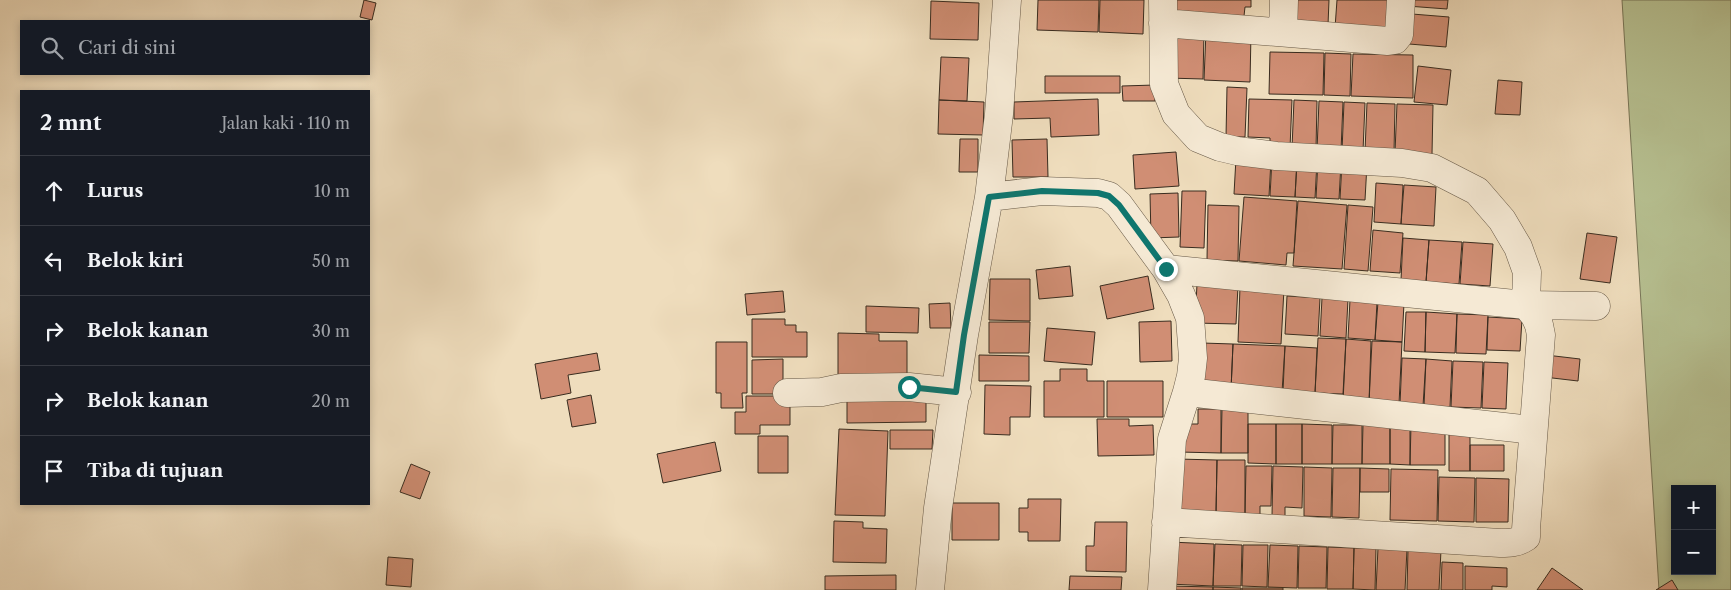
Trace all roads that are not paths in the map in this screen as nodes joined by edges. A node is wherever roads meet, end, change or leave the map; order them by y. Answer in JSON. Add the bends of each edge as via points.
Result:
{"nodes":[{"id":1,"x":1007,"y":0,"type":"edge"},
{"id":2,"x":1284,"y":0,"type":"edge"},
{"id":3,"x":1401,"y":0,"type":"edge"},
{"id":4,"x":1163,"y":12,"type":"edge"},
{"id":5,"x":1283,"y":32,"type":"junction"},
{"id":6,"x":989,"y":197,"type":"junction"},
{"id":7,"x":1166,"y":269,"type":"junction"},
{"id":8,"x":1526,"y":305,"type":"junction"},
{"id":9,"x":1596,"y":306,"type":"dead end"},
{"id":10,"x":956,"y":392,"type":"junction"},
{"id":11,"x":1187,"y":392,"type":"junction"},
{"id":12,"x":787,"y":393,"type":"dead end"},
{"id":13,"x":1533,"y":430,"type":"junction"},
{"id":14,"x":1166,"y":522,"type":"junction"},
{"id":15,"x":930,"y":590,"type":"edge"},
{"id":16,"x":1162,"y":590,"type":"edge"}],
"edges":[{"from":1,"to":6,"type":"street"},
{"from":2,"to":5,"type":"street"},
{"from":3,"to":5,"type":"street","via":[[1399,35],[1395,40]]},
{"from":4,"to":5,"type":"street"},
{"from":4,"to":8,"type":"street","via":[[1164,84],[1176,114],[1198,138],[1237,152],[1402,163],[1440,172],[1477,191],[1502,220],[1518,247],[1527,272]]},
{"from":6,"to":7,"type":"street","via":[[1042,191],[1109,196]]},
{"from":6,"to":10,"type":"street"},
{"from":7,"to":8,"type":"street"},
{"from":7,"to":11,"type":"street","via":[[1190,318],[1193,358]]},
{"from":8,"to":9,"type":"street"},
{"from":8,"to":13,"type":"street","via":[[1537,321],[1541,336]]},
{"from":10,"to":12,"type":"street","via":[[909,387]]},
{"from":10,"to":15,"type":"street","via":[[938,508]]},
{"from":11,"to":13,"type":"street"},
{"from":11,"to":14,"type":"street","via":[[1172,439]]},
{"from":13,"to":14,"type":"street","via":[[1526,537],[1514,543]]},
{"from":14,"to":16,"type":"street"}]}
